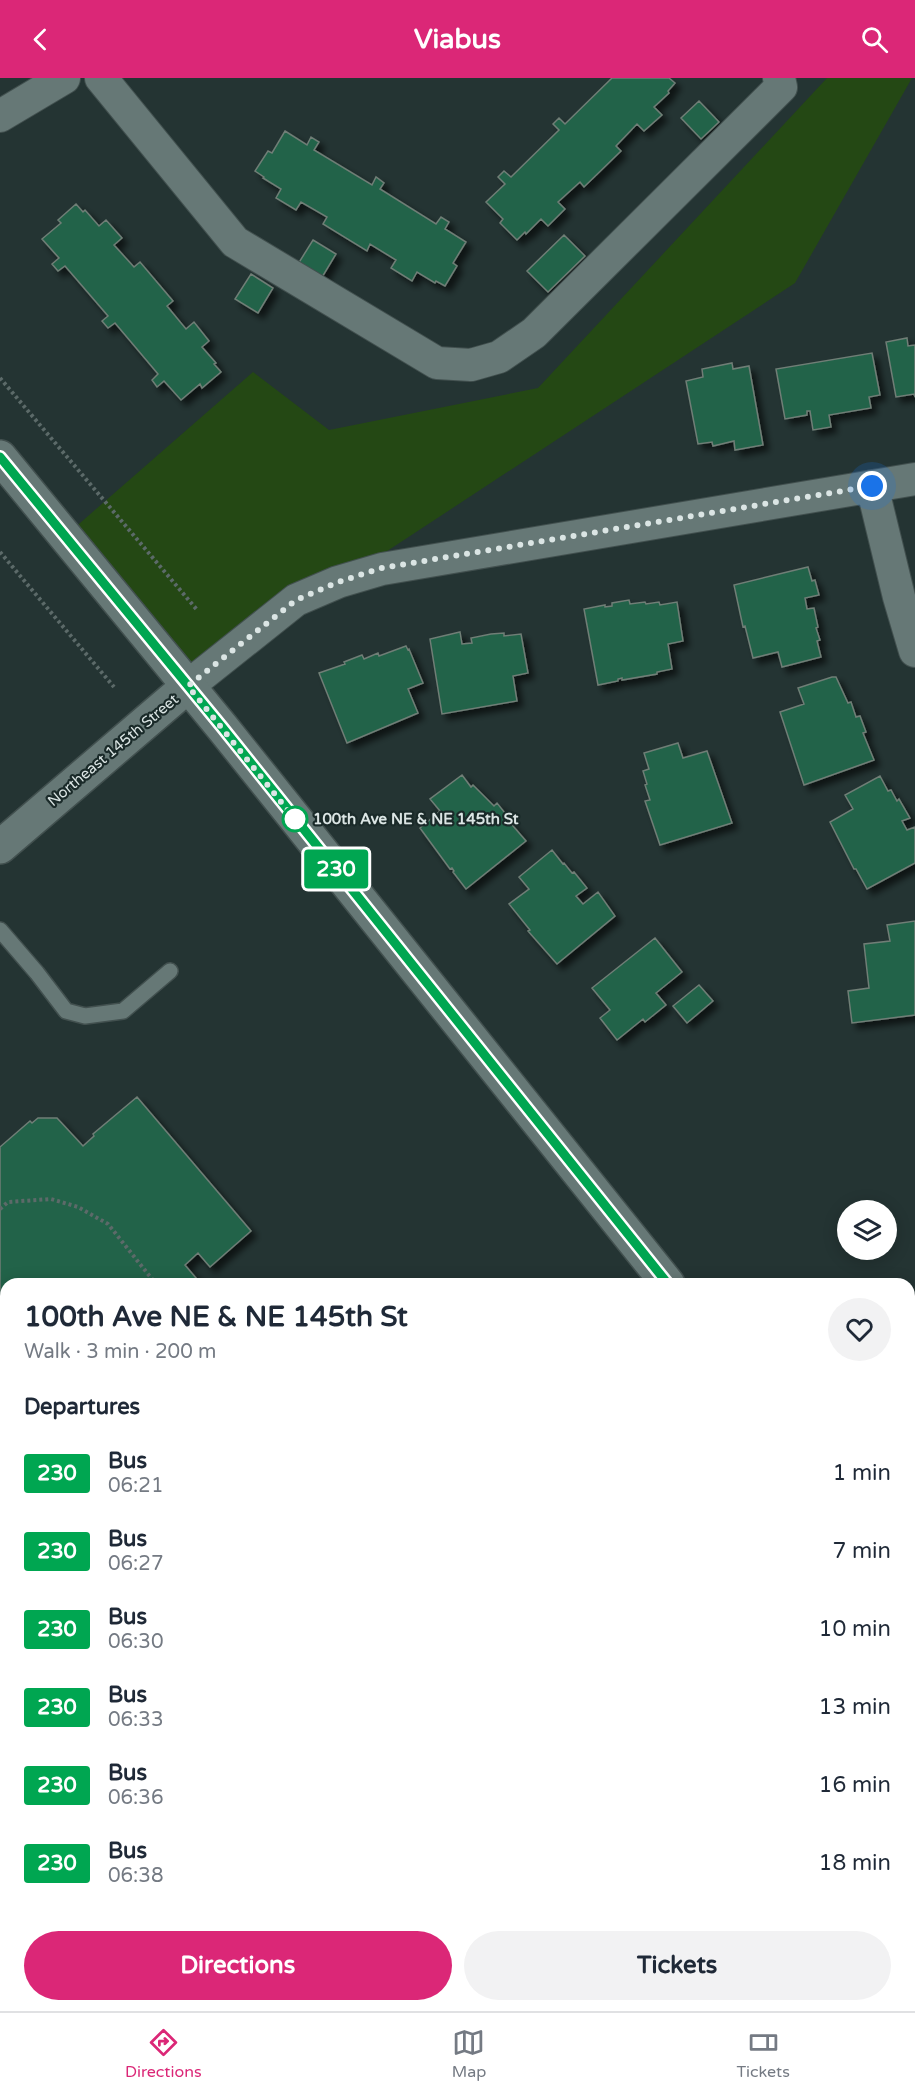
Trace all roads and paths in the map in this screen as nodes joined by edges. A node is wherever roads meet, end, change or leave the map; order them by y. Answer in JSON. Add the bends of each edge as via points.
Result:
{"nodes":[{"id":1,"x":64,"y":78,"type":"edge"},
{"id":2,"x":100,"y":78,"type":"edge"},
{"id":3,"x":779,"y":78,"type":"edge"},
{"id":4,"x":0,"y":116,"type":"edge"},
{"id":5,"x":0,"y":378,"type":"edge"},
{"id":6,"x":0,"y":458,"type":"edge"},
{"id":7,"x":915,"y":479,"type":"edge"},
{"id":8,"x":872,"y":486,"type":"junction"},
{"id":9,"x":0,"y":552,"type":"edge"},
{"id":10,"x":198,"y":611,"type":"dead end"},
{"id":11,"x":915,"y":651,"type":"edge"},
{"id":12,"x":188,"y":686,"type":"junction"},
{"id":13,"x":114,"y":687,"type":"dead end"},
{"id":14,"x":0,"y":846,"type":"edge"},
{"id":15,"x":0,"y":930,"type":"edge"},
{"id":16,"x":170,"y":971,"type":"dead end"},
{"id":17,"x":0,"y":1209,"type":"edge"},
{"id":18,"x":151,"y":1278,"type":"edge"},
{"id":19,"x":663,"y":1278,"type":"edge"}],
"edges":[{"from":1,"to":4,"type":"street"},
{"from":2,"to":3,"type":"street","via":[[235,242],[438,363],[471,365],[499,357],[534,333],[781,87]]},
{"from":5,"to":10,"type":"path"},
{"from":6,"to":12,"type":"main road"},
{"from":7,"to":8,"type":"street","name":"Northeast 145th Street"},
{"from":8,"to":11,"type":"street"},
{"from":8,"to":12,"type":"street","name":"Northeast 145th Street","via":[[382,568],[296,600]]},
{"from":9,"to":13,"type":"path"},
{"from":12,"to":14,"type":"main road","name":"Northeast 145th Street"},
{"from":12,"to":19,"type":"main road"},
{"from":15,"to":16,"type":"lane","via":[[66,1011],[85,1016],[123,1011]]},
{"from":17,"to":18,"type":"path","via":[[8,1202],[51,1199],[78,1207],[108,1224]]}]}
